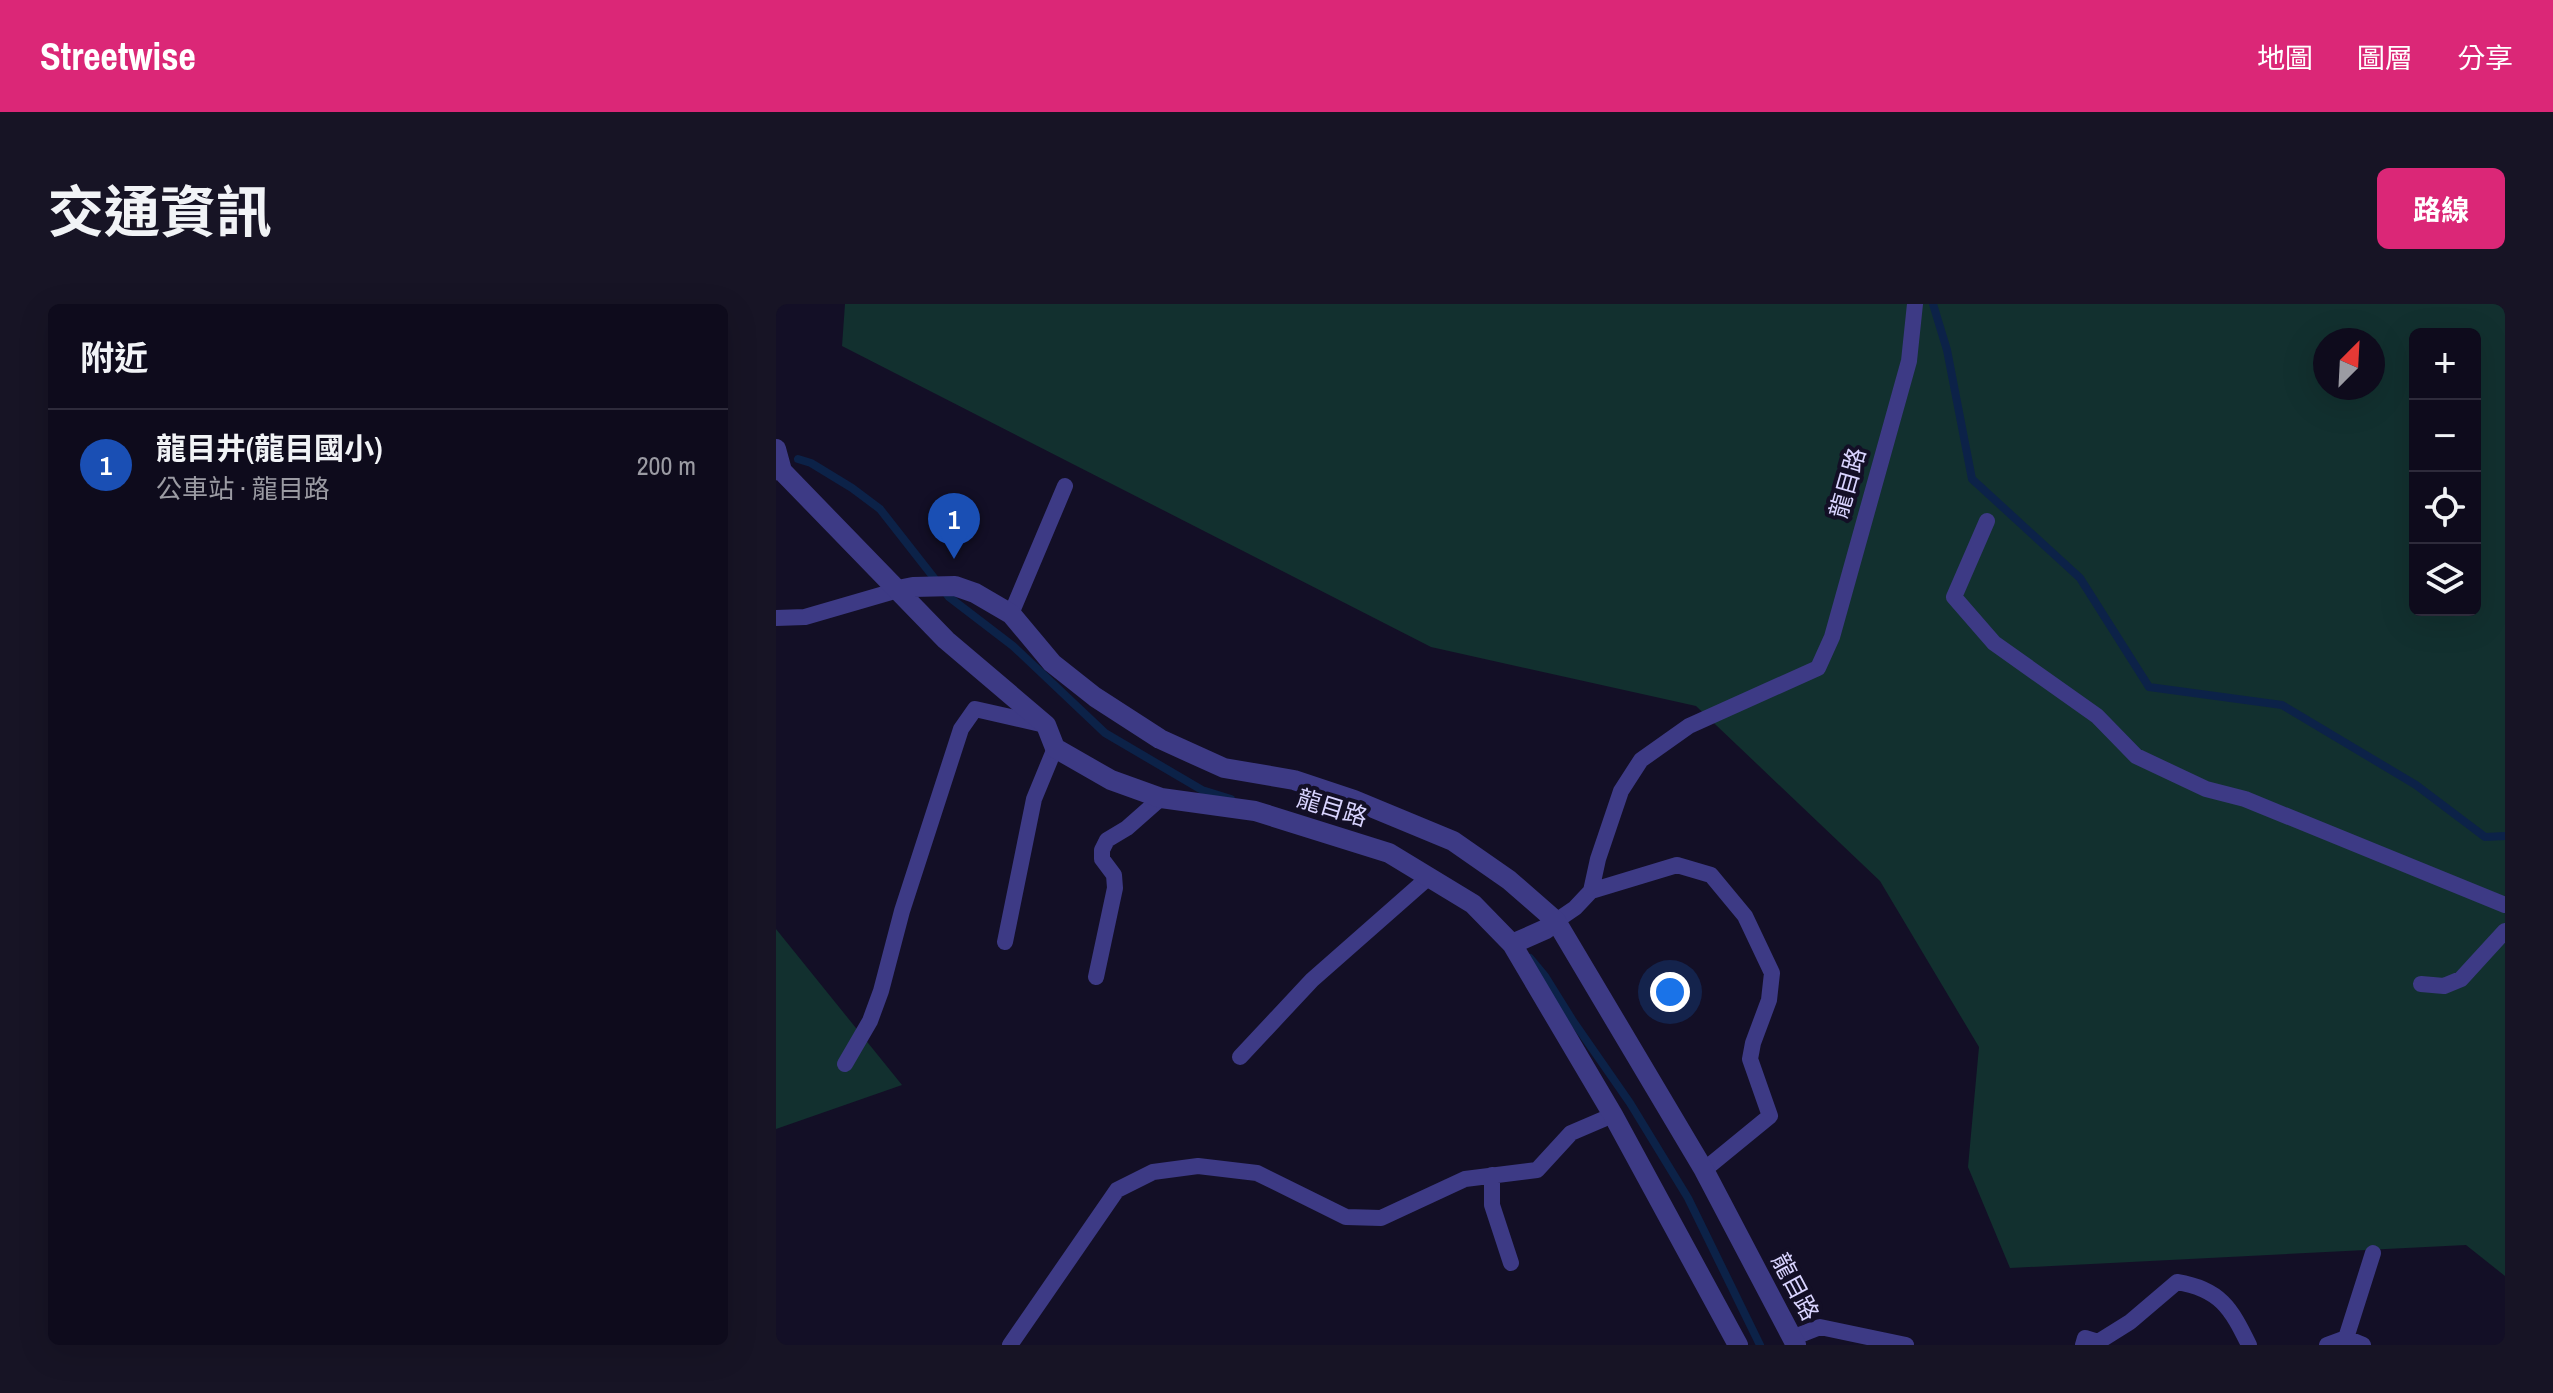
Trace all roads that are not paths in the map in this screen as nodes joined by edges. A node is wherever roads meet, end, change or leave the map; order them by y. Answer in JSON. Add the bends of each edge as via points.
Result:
{"nodes":[{"id":1,"x":1915,"y":304,"type":"edge"},
{"id":2,"x":776,"y":449,"type":"edge"},
{"id":3,"x":779,"y":470,"type":"edge"},
{"id":4,"x":1065,"y":486,"type":"dead end"},
{"id":5,"x":1987,"y":521,"type":"dead end"},
{"id":6,"x":906,"y":589,"type":"junction"},
{"id":7,"x":1011,"y":614,"type":"junction"},
{"id":8,"x":776,"y":618,"type":"edge"},
{"id":9,"x":1046,"y":725,"type":"junction"},
{"id":10,"x":1055,"y":748,"type":"junction"},
{"id":11,"x":1161,"y":798,"type":"junction"},
{"id":12,"x":1429,"y":877,"type":"junction"},
{"id":13,"x":1591,"y":891,"type":"junction"},
{"id":14,"x":2505,"y":905,"type":"edge"},
{"id":15,"x":1551,"y":925,"type":"junction"},
{"id":16,"x":2505,"y":931,"type":"edge"},
{"id":17,"x":1005,"y":942,"type":"dead end"},
{"id":18,"x":1516,"y":942,"type":"junction"},
{"id":19,"x":1096,"y":977,"type":"dead end"},
{"id":20,"x":2421,"y":984,"type":"dead end"},
{"id":21,"x":1240,"y":1057,"type":"dead end"},
{"id":22,"x":845,"y":1064,"type":"dead end"},
{"id":23,"x":1613,"y":1115,"type":"junction"},
{"id":24,"x":1704,"y":1170,"type":"junction"},
{"id":25,"x":1492,"y":1175,"type":"junction"},
{"id":26,"x":2373,"y":1253,"type":"dead end"},
{"id":27,"x":1511,"y":1263,"type":"dead end"},
{"id":28,"x":2346,"y":1338,"type":"junction"},
{"id":29,"x":1794,"y":1341,"type":"edge"},
{"id":30,"x":1010,"y":1345,"type":"edge"},
{"id":31,"x":1738,"y":1345,"type":"edge"},
{"id":32,"x":1906,"y":1345,"type":"edge"},
{"id":33,"x":2083,"y":1345,"type":"edge"},
{"id":34,"x":2249,"y":1345,"type":"edge"},
{"id":35,"x":2327,"y":1345,"type":"edge"},
{"id":36,"x":2363,"y":1345,"type":"edge"}],
"edges":[{"from":1,"to":13,"type":"lane","name":"龍目路","via":[[1909,361],[1832,637],[1818,668],[1689,726],[1641,760],[1621,791]]},
{"from":2,"to":3,"type":"street"},
{"from":3,"to":6,"type":"street"},
{"from":4,"to":7,"type":"lane"},
{"from":5,"to":14,"type":"lane","via":[[1954,597],[1994,643],[2097,716],[2136,756],[2206,789],[2245,799]]},
{"from":6,"to":7,"type":"street","name":"龍目路","via":[[955,586]]},
{"from":6,"to":8,"type":"lane","via":[[805,617]]},
{"from":6,"to":9,"type":"street","via":[[946,640]]},
{"from":7,"to":15,"type":"street","name":"龍目路","via":[[1052,663],[1160,739],[1224,768],[1294,780],[1453,841],[1509,880]]},
{"from":9,"to":10,"type":"street"},
{"from":9,"to":22,"type":"lane","via":[[975,709],[967,717],[881,991]]},
{"from":10,"to":11,"type":"street","name":"龍目路","via":[[1111,780]]},
{"from":10,"to":17,"type":"lane","via":[[1034,799]]},
{"from":11,"to":12,"type":"street","name":"龍目路","via":[[1255,811],[1389,853]]},
{"from":11,"to":19,"type":"lane","via":[[1107,840],[1102,850],[1115,888]]},
{"from":12,"to":18,"type":"street","name":"龍目路","via":[[1473,904]]},
{"from":12,"to":21,"type":"lane","via":[[1312,980]]},
{"from":13,"to":15,"type":"lane"},
{"from":13,"to":24,"type":"lane","via":[[1677,865],[1711,875],[1745,916],[1772,973],[1750,1059],[1770,1116]]},
{"from":15,"to":18,"type":"street"},
{"from":15,"to":24,"type":"street","name":"龍目路"},
{"from":16,"to":20,"type":"lane","via":[[2461,979],[2444,986]]},
{"from":18,"to":23,"type":"street","name":"龍目路"},
{"from":23,"to":25,"type":"lane","via":[[1571,1133],[1537,1170]]},
{"from":23,"to":31,"type":"street","name":"龍目路"},
{"from":24,"to":29,"type":"street","name":"龍目路"},
{"from":25,"to":27,"type":"lane","via":[[1492,1205]]},
{"from":25,"to":30,"type":"lane","via":[[1465,1179],[1381,1218],[1346,1217],[1257,1173],[1198,1166],[1153,1172],[1117,1190]]},
{"from":26,"to":28,"type":"lane"},
{"from":28,"to":35,"type":"lane"},
{"from":28,"to":36,"type":"lane"},
{"from":29,"to":32,"type":"lane","via":[[1820,1327]]},
{"from":33,"to":34,"type":"lane","via":[[2085,1338],[2098,1342],[2130,1322],[2177,1282],[2215,1295],[2232,1311]]}]}
